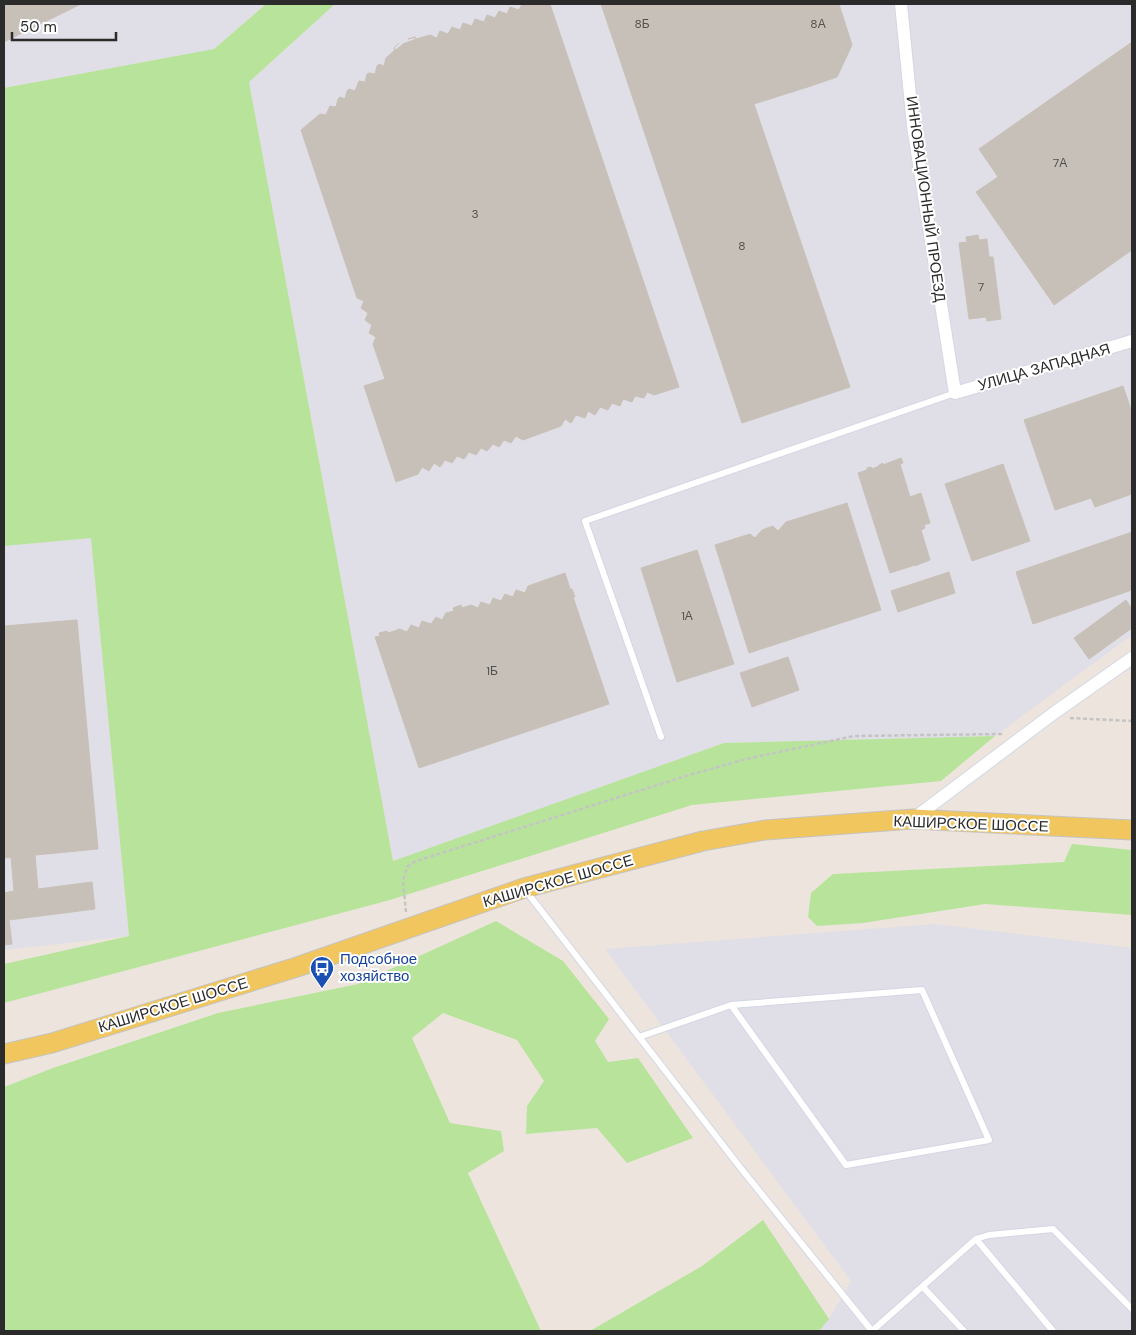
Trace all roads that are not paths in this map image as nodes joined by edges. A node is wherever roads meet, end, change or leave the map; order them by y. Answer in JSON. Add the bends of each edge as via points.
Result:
{"nodes":[{"id":1,"x":901,"y":4,"type":"edge"},
{"id":2,"x":1132,"y":341,"type":"edge"},
{"id":3,"x":955,"y":393,"type":"junction"},
{"id":4,"x":1132,"y":658,"type":"edge"},
{"id":5,"x":661,"y":737,"type":"dead end"},
{"id":6,"x":913,"y":819,"type":"junction"},
{"id":7,"x":1132,"y":830,"type":"edge"},
{"id":8,"x":524,"y":888,"type":"junction"},
{"id":9,"x":731,"y":1005,"type":"junction"},
{"id":10,"x":639,"y":1037,"type":"junction"},
{"id":11,"x":4,"y":1054,"type":"edge"},
{"id":12,"x":976,"y":1240,"type":"junction"},
{"id":13,"x":923,"y":1287,"type":"junction"},
{"id":14,"x":1132,"y":1310,"type":"edge"},
{"id":15,"x":872,"y":1331,"type":"edge"},
{"id":16,"x":964,"y":1331,"type":"edge"},
{"id":17,"x":1053,"y":1331,"type":"edge"}],
"edges":[{"from":1,"to":3,"type":"street","name":"ИННОВАЦИОННЫЙ ПРОЕЗД","via":[[913,126]]},
{"from":2,"to":3,"type":"street","name":"УЛИЦА ЗАПАДНАЯ"},
{"from":3,"to":5,"type":"lane","via":[[585,521]]},
{"from":4,"to":6,"type":"street"},
{"from":6,"to":7,"type":"main road","name":"КАШИРСКОЕ ШОССЕ"},
{"from":6,"to":8,"type":"main road","name":"КАШИРСКОЕ ШОССЕ","via":[[765,830],[703,841]]},
{"from":8,"to":10,"type":"lane"},
{"from":8,"to":11,"type":"main road","name":"КАШИРСКОЕ ШОССЕ","via":[[297,967],[71,1037]]},
{"from":9,"to":9,"type":"lane","via":[[922,990],[989,1140],[846,1164]]},
{"from":9,"to":10,"type":"lane"},
{"from":10,"to":15,"type":"lane"},
{"from":12,"to":13,"type":"lane"},
{"from":12,"to":14,"type":"lane","via":[[988,1235],[1053,1229]]},
{"from":12,"to":17,"type":"lane"},
{"from":13,"to":15,"type":"lane"},
{"from":13,"to":16,"type":"lane"}]}
